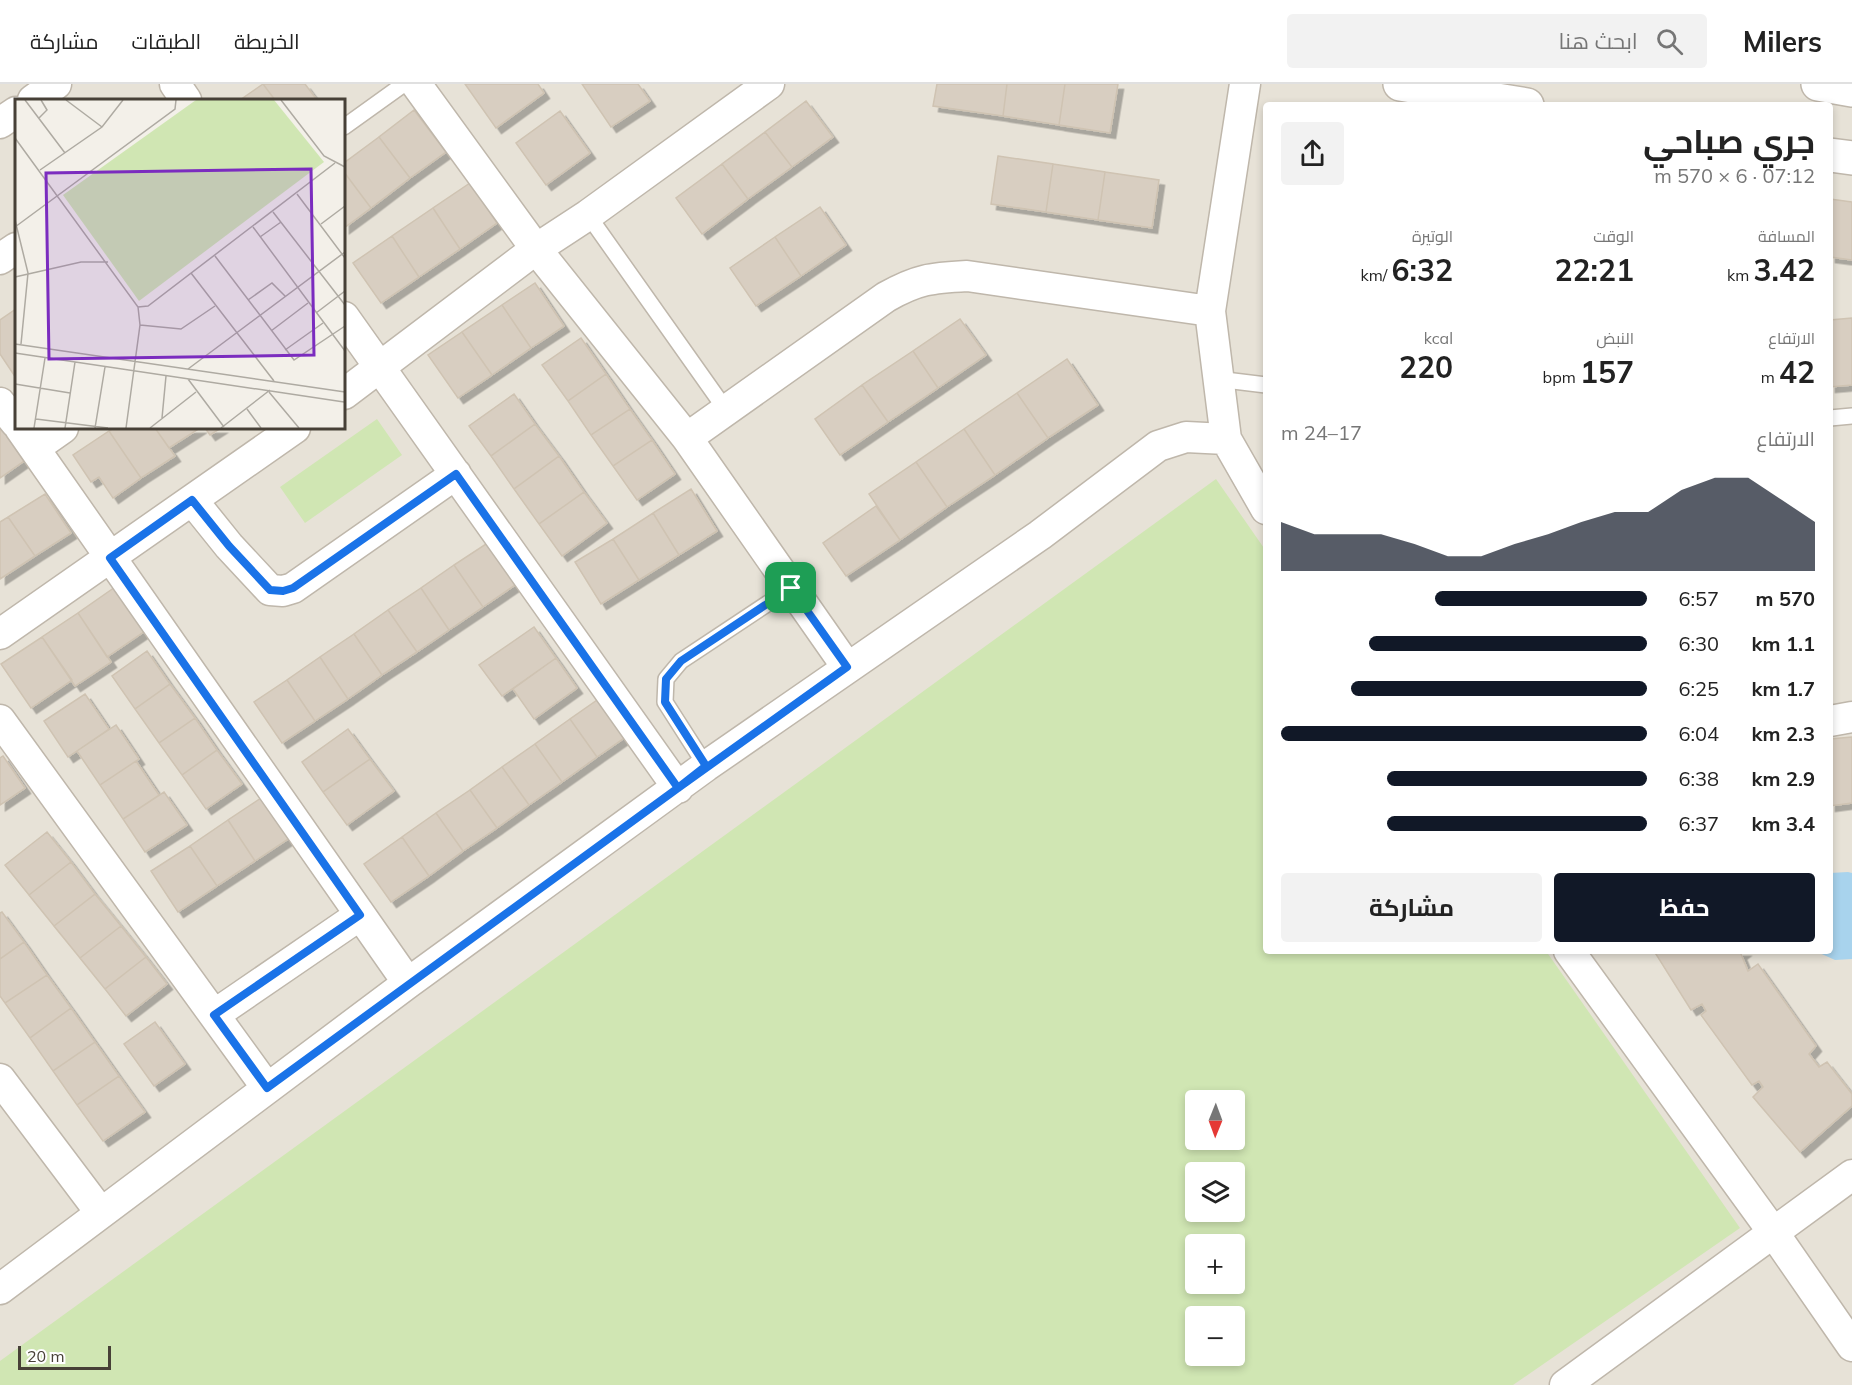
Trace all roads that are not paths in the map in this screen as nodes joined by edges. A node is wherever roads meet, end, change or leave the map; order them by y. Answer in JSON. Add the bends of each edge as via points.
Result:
{"nodes":[{"id":1,"x":56,"y":84,"type":"edge"},
{"id":2,"x":175,"y":84,"type":"edge"},
{"id":3,"x":404,"y":84,"type":"edge"},
{"id":4,"x":416,"y":84,"type":"edge"},
{"id":5,"x":769,"y":84,"type":"edge"},
{"id":6,"x":1245,"y":84,"type":"edge"},
{"id":7,"x":1400,"y":84,"type":"edge"},
{"id":8,"x":1818,"y":84,"type":"edge"},
{"id":9,"x":1852,"y":90,"type":"edge"},
{"id":10,"x":34,"y":99,"type":"edge"},
{"id":11,"x":185,"y":99,"type":"edge"},
{"id":12,"x":1509,"y":102,"type":"edge"},
{"id":13,"x":15,"y":113,"type":"edge"},
{"id":14,"x":0,"y":123,"type":"edge"},
{"id":15,"x":345,"y":125,"type":"edge"},
{"id":16,"x":1833,"y":156,"type":"edge"},
{"id":17,"x":1852,"y":159,"type":"edge"},
{"id":18,"x":588,"y":215,"type":"junction"},
{"id":19,"x":15,"y":249,"type":"edge"},
{"id":20,"x":536,"y":249,"type":"junction"},
{"id":21,"x":0,"y":259,"type":"edge"},
{"id":22,"x":1210,"y":311,"type":"junction"},
{"id":23,"x":345,"y":318,"type":"edge"},
{"id":24,"x":381,"y":368,"type":"junction"},
{"id":25,"x":1217,"y":379,"type":"junction"},
{"id":26,"x":1263,"y":385,"type":"edge"},
{"id":27,"x":345,"y":393,"type":"edge"},
{"id":28,"x":0,"y":403,"type":"edge"},
{"id":29,"x":726,"y":410,"type":"junction"},
{"id":30,"x":1852,"y":416,"type":"edge"},
{"id":31,"x":1833,"y":418,"type":"edge"},
{"id":32,"x":15,"y":422,"type":"edge"},
{"id":33,"x":59,"y":429,"type":"edge"},
{"id":34,"x":295,"y":429,"type":"edge"},
{"id":35,"x":28,"y":437,"type":"edge"},
{"id":36,"x":687,"y":438,"type":"junction"},
{"id":37,"x":1226,"y":440,"type":"junction"},
{"id":38,"x":456,"y":474,"type":"junction"},
{"id":39,"x":192,"y":500,"type":"junction"},
{"id":40,"x":1263,"y":504,"type":"edge"},
{"id":41,"x":110,"y":558,"type":"junction"},
{"id":42,"x":791,"y":588,"type":"junction"},
{"id":43,"x":0,"y":634,"type":"edge"},
{"id":44,"x":847,"y":667,"type":"junction"},
{"id":45,"x":1852,"y":717,"type":"edge"},
{"id":46,"x":0,"y":720,"type":"edge"},
{"id":47,"x":1833,"y":720,"type":"edge"},
{"id":48,"x":706,"y":766,"type":"junction"},
{"id":49,"x":678,"y":788,"type":"junction"},
{"id":50,"x":360,"y":915,"type":"junction"},
{"id":51,"x":1571,"y":954,"type":"edge"},
{"id":52,"x":408,"y":983,"type":"junction"},
{"id":53,"x":214,"y":1015,"type":"junction"},
{"id":54,"x":0,"y":1078,"type":"edge"},
{"id":55,"x":267,"y":1088,"type":"junction"},
{"id":56,"x":1852,"y":1175,"type":"edge"},
{"id":57,"x":101,"y":1213,"type":"junction"},
{"id":58,"x":1773,"y":1232,"type":"junction"},
{"id":59,"x":0,"y":1289,"type":"edge"},
{"id":60,"x":1852,"y":1346,"type":"edge"},
{"id":61,"x":1565,"y":1385,"type":"edge"}],
"edges":[{"from":1,"to":10,"type":"street"},
{"from":2,"to":11,"type":"street"},
{"from":3,"to":15,"type":"lane"},
{"from":4,"to":20,"type":"street"},
{"from":5,"to":18,"type":"street"},
{"from":6,"to":22,"type":"street"},
{"from":7,"to":12,"type":"street"},
{"from":8,"to":9,"type":"street"},
{"from":13,"to":14,"type":"street"},
{"from":16,"to":17,"type":"street"},
{"from":18,"to":20,"type":"street"},
{"from":18,"to":29,"type":"lane"},
{"from":19,"to":21,"type":"street"},
{"from":20,"to":24,"type":"street"},
{"from":20,"to":36,"type":"street"},
{"from":22,"to":25,"type":"street"},
{"from":22,"to":29,"type":"street","via":[[967,276],[912,282]]},
{"from":23,"to":24,"type":"street"},
{"from":24,"to":27,"type":"street"},
{"from":24,"to":38,"type":"street"},
{"from":25,"to":26,"type":"lane"},
{"from":25,"to":37,"type":"street"},
{"from":28,"to":32,"type":"street"},
{"from":29,"to":36,"type":"street"},
{"from":30,"to":31,"type":"lane"},
{"from":33,"to":35,"type":"street"},
{"from":34,"to":39,"type":"street"},
{"from":35,"to":41,"type":"street"},
{"from":36,"to":42,"type":"street"},
{"from":37,"to":40,"type":"street"},
{"from":37,"to":44,"type":"street","via":[[1186,437],[1158,446],[1040,534]]},
{"from":38,"to":39,"type":"street","via":[[293,588],[283,591],[270,590]]},
{"from":38,"to":49,"type":"street"},
{"from":39,"to":41,"type":"street"},
{"from":41,"to":43,"type":"street"},
{"from":41,"to":50,"type":"street"},
{"from":42,"to":44,"type":"street"},
{"from":42,"to":48,"type":"lane","via":[[681,661],[666,679],[665,702]]},
{"from":44,"to":48,"type":"street"},
{"from":45,"to":47,"type":"street"},
{"from":46,"to":53,"type":"street"},
{"from":48,"to":49,"type":"street"},
{"from":49,"to":52,"type":"street"},
{"from":50,"to":52,"type":"street"},
{"from":50,"to":53,"type":"street"},
{"from":51,"to":58,"type":"street"},
{"from":52,"to":55,"type":"street"},
{"from":53,"to":55,"type":"street"},
{"from":54,"to":57,"type":"street"},
{"from":55,"to":57,"type":"street"},
{"from":56,"to":58,"type":"street"},
{"from":57,"to":59,"type":"street"},
{"from":58,"to":60,"type":"street"},
{"from":58,"to":61,"type":"street"}]}
